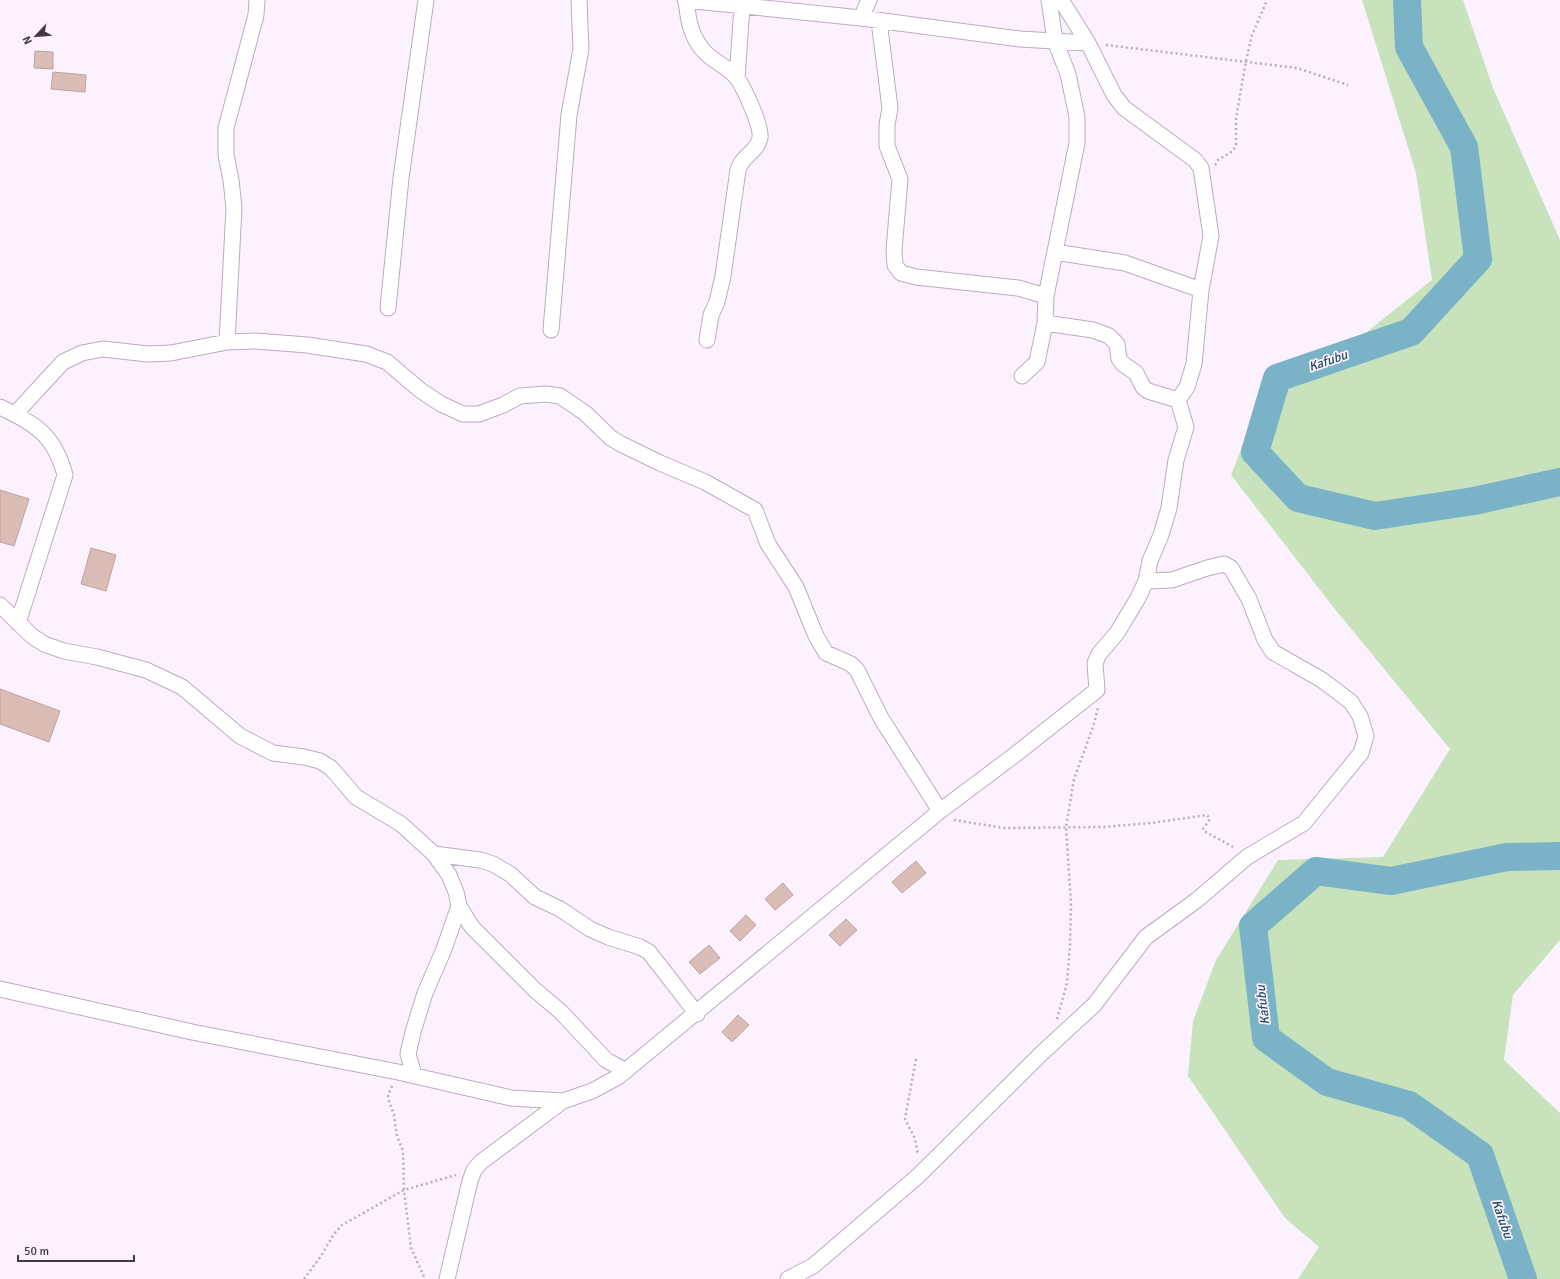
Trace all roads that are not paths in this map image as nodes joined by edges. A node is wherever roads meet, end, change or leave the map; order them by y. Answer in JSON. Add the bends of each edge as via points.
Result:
{"nodes":[{"id":1,"x":257,"y":0,"type":"edge"},
{"id":2,"x":426,"y":0,"type":"edge"},
{"id":3,"x":579,"y":0,"type":"edge"},
{"id":4,"x":686,"y":0,"type":"edge"},
{"id":5,"x":868,"y":0,"type":"edge"},
{"id":6,"x":1049,"y":0,"type":"edge"},
{"id":7,"x":1061,"y":0,"type":"edge"},
{"id":8,"x":742,"y":6,"type":"junction"},
{"id":9,"x":861,"y":18,"type":"junction"},
{"id":10,"x":879,"y":21,"type":"junction"},
{"id":11,"x":1055,"y":41,"type":"junction"},
{"id":12,"x":1088,"y":43,"type":"junction"},
{"id":13,"x":737,"y":78,"type":"junction"},
{"id":14,"x":1055,"y":252,"type":"junction"},
{"id":15,"x":1201,"y":290,"type":"junction"},
{"id":16,"x":1046,"y":296,"type":"junction"},
{"id":17,"x":388,"y":308,"type":"dead end"},
{"id":18,"x":1045,"y":323,"type":"junction"},
{"id":19,"x":551,"y":330,"type":"dead end"},
{"id":20,"x":707,"y":340,"type":"dead end"},
{"id":21,"x":227,"y":342,"type":"junction"},
{"id":22,"x":1022,"y":376,"type":"dead end"},
{"id":23,"x":1178,"y":400,"type":"junction"},
{"id":24,"x":0,"y":407,"type":"edge"},
{"id":25,"x":16,"y":414,"type":"junction"},
{"id":26,"x":1146,"y":582,"type":"junction"},
{"id":27,"x":0,"y":605,"type":"edge"},
{"id":28,"x":18,"y":623,"type":"junction"},
{"id":29,"x":944,"y":815,"type":"junction"},
{"id":30,"x":434,"y":854,"type":"junction"},
{"id":31,"x":459,"y":906,"type":"junction"},
{"id":32,"x":0,"y":989,"type":"edge"},
{"id":33,"x":697,"y":1014,"type":"junction"},
{"id":34,"x":626,"y":1071,"type":"junction"},
{"id":35,"x":414,"y":1075,"type":"junction"},
{"id":36,"x":563,"y":1100,"type":"junction"},
{"id":37,"x":448,"y":1279,"type":"edge"},
{"id":38,"x":788,"y":1279,"type":"edge"}],
"edges":[{"from":1,"to":21,"type":"street","via":[[256,15],[226,128],[226,155],[234,208]]},
{"from":2,"to":17,"type":"street","via":[[401,178]]},
{"from":3,"to":19,"type":"street","via":[[581,49],[568,115]]},
{"from":4,"to":8,"type":"street"},
{"from":4,"to":13,"type":"street","via":[[688,24],[702,49]]},
{"from":5,"to":9,"type":"street"},
{"from":6,"to":11,"type":"street"},
{"from":7,"to":12,"type":"street"},
{"from":8,"to":9,"type":"street"},
{"from":8,"to":13,"type":"street"},
{"from":9,"to":10,"type":"street"},
{"from":10,"to":11,"type":"street"},
{"from":10,"to":16,"type":"street","via":[[890,108],[887,146],[900,179],[895,265],[901,273],[916,277],[1018,288]]},
{"from":11,"to":12,"type":"street"},
{"from":11,"to":14,"type":"street","via":[[1068,74],[1078,117],[1077,143]]},
{"from":12,"to":15,"type":"street","via":[[1124,108],[1196,160],[1201,168],[1211,236]]},
{"from":13,"to":20,"type":"street","via":[[759,124],[760,137],[756,147],[740,163],[738,170],[723,276],[711,315]]},
{"from":14,"to":15,"type":"street","via":[[1125,263]]},
{"from":14,"to":16,"type":"street"},
{"from":15,"to":23,"type":"street","via":[[1194,364],[1187,387]]},
{"from":16,"to":18,"type":"street"},
{"from":18,"to":22,"type":"street","via":[[1037,362]]},
{"from":18,"to":23,"type":"street","via":[[1093,330],[1108,336],[1117,344],[1122,364],[1136,373],[1143,387],[1148,391]]},
{"from":21,"to":25,"type":"street","via":[[171,353],[148,354],[103,349],[82,353],[63,362]]},
{"from":21,"to":29,"type":"street","via":[[256,341],[366,354],[387,362],[420,390],[441,404],[464,414],[479,414],[520,396],[560,396],[585,413],[621,444],[660,464],[705,482],[748,505],[755,510],[768,544],[796,587],[816,636],[826,653],[857,670],[881,718]]},
{"from":23,"to":26,"type":"street","via":[[1186,427],[1176,460],[1169,508],[1150,561]]},
{"from":24,"to":25,"type":"street"},
{"from":25,"to":28,"type":"street","via":[[30,421],[50,441],[61,460],[65,475]]},
{"from":26,"to":29,"type":"street","via":[[1117,633],[1094,663],[1097,690]]},
{"from":26,"to":38,"type":"street","via":[[1172,580],[1224,564],[1231,568],[1249,599],[1264,640],[1272,652],[1322,680],[1351,702],[1360,716],[1366,736],[1361,753],[1304,823],[1247,857],[1197,900],[1146,937],[1094,1005],[918,1176],[813,1266]]},
{"from":27,"to":28,"type":"street"},
{"from":28,"to":30,"type":"street","via":[[44,644],[146,670],[182,687],[240,736],[272,753],[320,761],[331,768],[356,796],[401,824]]},
{"from":29,"to":33,"type":"street"},
{"from":30,"to":31,"type":"street","via":[[449,875]]},
{"from":30,"to":33,"type":"street","via":[[493,864],[510,874],[535,896],[590,929],[650,952]]},
{"from":31,"to":34,"type":"street","via":[[472,927],[535,990],[561,1012],[606,1060]]},
{"from":31,"to":35,"type":"street","via":[[425,993],[413,1032],[408,1054]]},
{"from":32,"to":35,"type":"street","via":[[200,1034]]},
{"from":33,"to":34,"type":"street"},
{"from":34,"to":36,"type":"street","via":[[597,1088]]},
{"from":35,"to":36,"type":"street","via":[[511,1098]]},
{"from":36,"to":37,"type":"street","via":[[474,1170]]}]}
